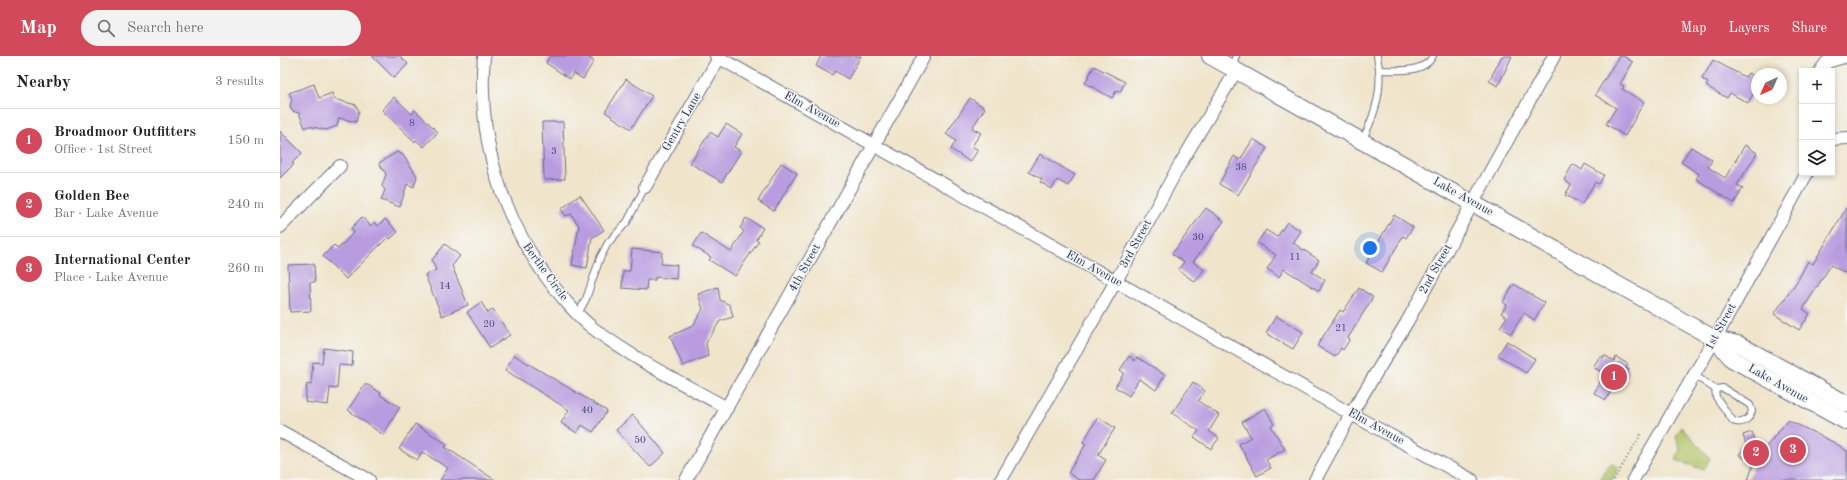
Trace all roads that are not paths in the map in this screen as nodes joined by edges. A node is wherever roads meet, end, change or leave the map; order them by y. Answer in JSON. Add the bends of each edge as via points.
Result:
{"nodes":[{"id":1,"x":484,"y":56,"type":"edge"},
{"id":2,"x":924,"y":56,"type":"edge"},
{"id":3,"x":1210,"y":56,"type":"edge"},
{"id":4,"x":1377,"y":56,"type":"edge"},
{"id":5,"x":1434,"y":56,"type":"edge"},
{"id":6,"x":1554,"y":56,"type":"edge"},
{"id":7,"x":1847,"y":56,"type":"edge"},
{"id":8,"x":718,"y":57,"type":"edge"},
{"id":9,"x":1824,"y":63,"type":"edge"},
{"id":10,"x":1234,"y":65,"type":"edge"},
{"id":11,"x":1380,"y":70,"type":"junction"},
{"id":12,"x":1847,"y":138,"type":"edge"},
{"id":13,"x":1835,"y":139,"type":"edge"},
{"id":14,"x":1362,"y":141,"type":"junction"},
{"id":15,"x":874,"y":145,"type":"junction"},
{"id":16,"x":340,"y":166,"type":"dead end"},
{"id":17,"x":1805,"y":176,"type":"edge"},
{"id":18,"x":645,"y":187,"type":"joint"},
{"id":19,"x":1472,"y":202,"type":"junction"},
{"id":20,"x":280,"y":227,"type":"edge"},
{"id":21,"x":1116,"y":281,"type":"junction"},
{"id":22,"x":578,"y":314,"type":"junction"},
{"id":23,"x":1715,"y":339,"type":"junction"},
{"id":24,"x":1694,"y":375,"type":"junction"},
{"id":25,"x":1715,"y":389,"type":"junction"},
{"id":26,"x":1847,"y":404,"type":"edge"},
{"id":27,"x":727,"y":408,"type":"junction"},
{"id":28,"x":1351,"y":414,"type":"junction"},
{"id":29,"x":1847,"y":422,"type":"edge"},
{"id":30,"x":280,"y":431,"type":"edge"},
{"id":31,"x":369,"y":480,"type":"edge"},
{"id":32,"x":686,"y":480,"type":"edge"},
{"id":33,"x":1001,"y":480,"type":"edge"},
{"id":34,"x":1315,"y":480,"type":"edge"},
{"id":35,"x":1472,"y":480,"type":"edge"},
{"id":36,"x":1633,"y":480,"type":"edge"}],
"edges":[{"from":1,"to":22,"type":"street","name":"Berthe Circle","via":[[483,100],[486,131],[490,160],[499,188],[525,245],[556,290]]},
{"from":2,"to":15,"type":"street","name":"4th Street"},
{"from":3,"to":10,"type":"main road","name":"Lake Avenue"},
{"from":4,"to":11,"type":"lane"},
{"from":5,"to":11,"type":"lane","via":[[1423,67]]},
{"from":6,"to":19,"type":"street","name":"2nd Street"},
{"from":7,"to":9,"type":"street"},
{"from":8,"to":15,"type":"street","name":"Elm Avenue"},
{"from":8,"to":18,"type":"street","name":"Gentry Lane"},
{"from":10,"to":14,"type":"main road","name":"Lake Avenue"},
{"from":10,"to":21,"type":"street","name":"3rd Street"},
{"from":11,"to":14,"type":"lane","via":[[1379,96],[1371,124]]},
{"from":12,"to":13,"type":"street"},
{"from":14,"to":19,"type":"main road","name":"Lake Avenue"},
{"from":15,"to":21,"type":"street","name":"Elm Avenue"},
{"from":15,"to":27,"type":"street","name":"4th Street"},
{"from":16,"to":20,"type":"street"},
{"from":17,"to":23,"type":"street","name":"1st Street"},
{"from":18,"to":22,"type":"lane","via":[[627,222],[608,243],[600,258]]},
{"from":19,"to":23,"type":"main road","name":"Lake Avenue"},
{"from":19,"to":28,"type":"street","name":"2nd Street","via":[[1407,322]]},
{"from":21,"to":28,"type":"street","name":"Elm Avenue"},
{"from":21,"to":33,"type":"street","name":"3rd Street"},
{"from":22,"to":27,"type":"street","name":"Berthe Circle","via":[[614,343]]},
{"from":23,"to":24,"type":"street","name":"1st Street"},
{"from":23,"to":26,"type":"main road","name":"Lake Avenue","via":[[1738,344]]},
{"from":23,"to":29,"type":"main road","name":"Lake Avenue","via":[[1732,359]]},
{"from":24,"to":25,"type":"lane"},
{"from":24,"to":36,"type":"street","name":"1st Street"},
{"from":25,"to":25,"type":"lane","via":[[1716,397],[1733,421],[1741,422],[1748,419],[1752,411],[1750,405],[1723,388]]},
{"from":27,"to":32,"type":"street","name":"4th Street"},
{"from":28,"to":34,"type":"street","name":"2nd Street"},
{"from":28,"to":35,"type":"street","name":"Elm Avenue"},
{"from":30,"to":31,"type":"street"}]}
